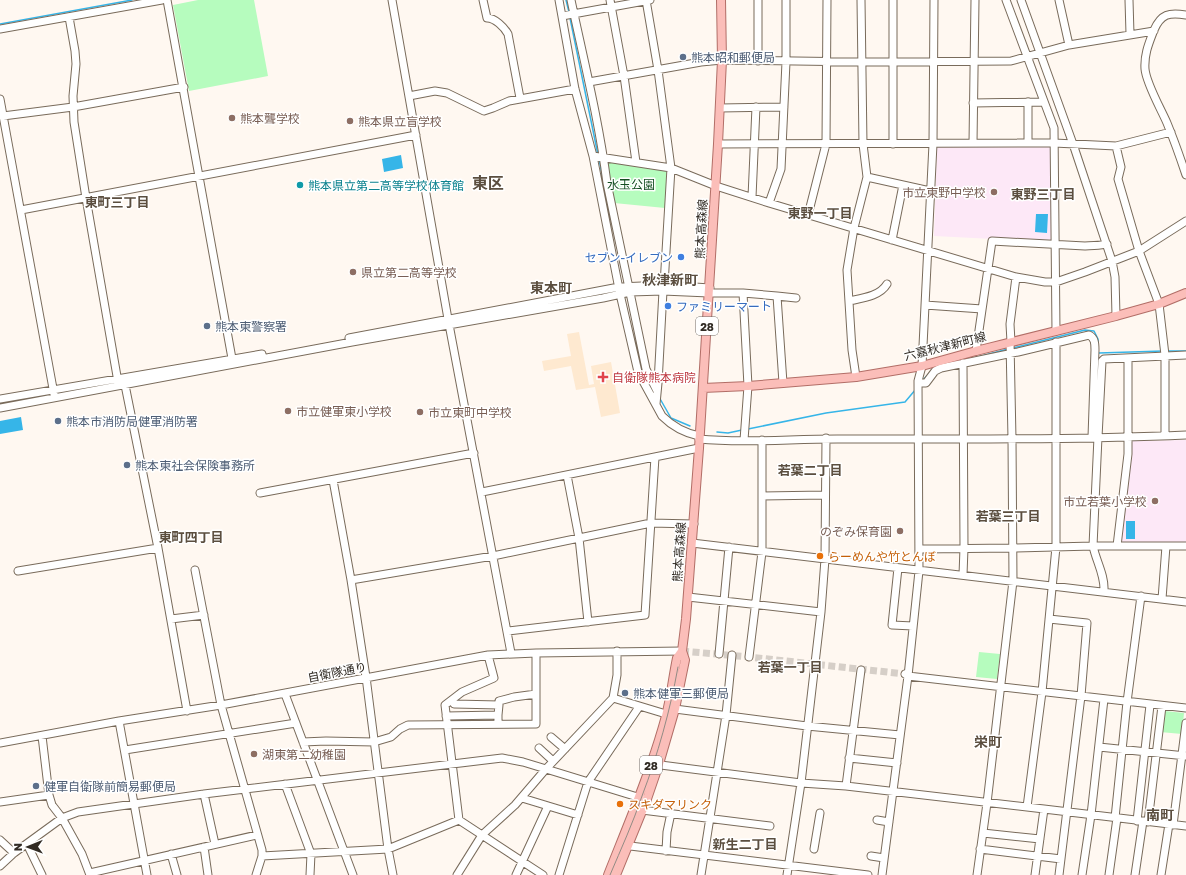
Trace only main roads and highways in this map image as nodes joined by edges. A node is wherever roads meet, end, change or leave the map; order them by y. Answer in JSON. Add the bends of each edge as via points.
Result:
{"nodes":[{"id":1,"x":721,"y":0,"type":"edge"},
{"id":2,"x":1184,"y":296,"type":"edge"},
{"id":3,"x":703,"y":388,"type":"junction"},
{"id":4,"x":682,"y":651,"type":"junction"},
{"id":5,"x":655,"y":764,"type":"junction"},
{"id":6,"x":643,"y":798,"type":"junction"},
{"id":7,"x":624,"y":846,"type":"junction"},
{"id":8,"x":608,"y":875,"type":"edge"},
{"id":9,"x":616,"y":875,"type":"edge"}],
"edges":[{"from":1,"to":3,"type":"main road","name":"熊本高森線","number":"28","via":[[720,108]]},
{"from":2,"to":3,"type":"main road","name":"六嘉秋津新町線","via":[[1056,331],[1011,347],[976,351],[922,366],[856,377]]},
{"from":3,"to":4,"type":"main road","name":"熊本高森線","number":"28"},
{"from":4,"to":5,"type":"main road","name":"熊本高森線","number":"28","via":[[677,658]]},
{"from":4,"to":5,"type":"main road","name":"熊本高森線","number":"28","via":[[685,660],[675,709]]},
{"from":5,"to":6,"type":"main road","name":"熊本高森線","number":"28"},
{"from":6,"to":7,"type":"main road","name":"熊本高森線","number":"28"},
{"from":6,"to":7,"type":"main road","name":"熊本高森線","number":"28","via":[[642,810]]},
{"from":7,"to":8,"type":"main road","name":"熊本高森線","number":"28"},
{"from":7,"to":9,"type":"main road","name":"熊本高森線","number":"28"}]}
